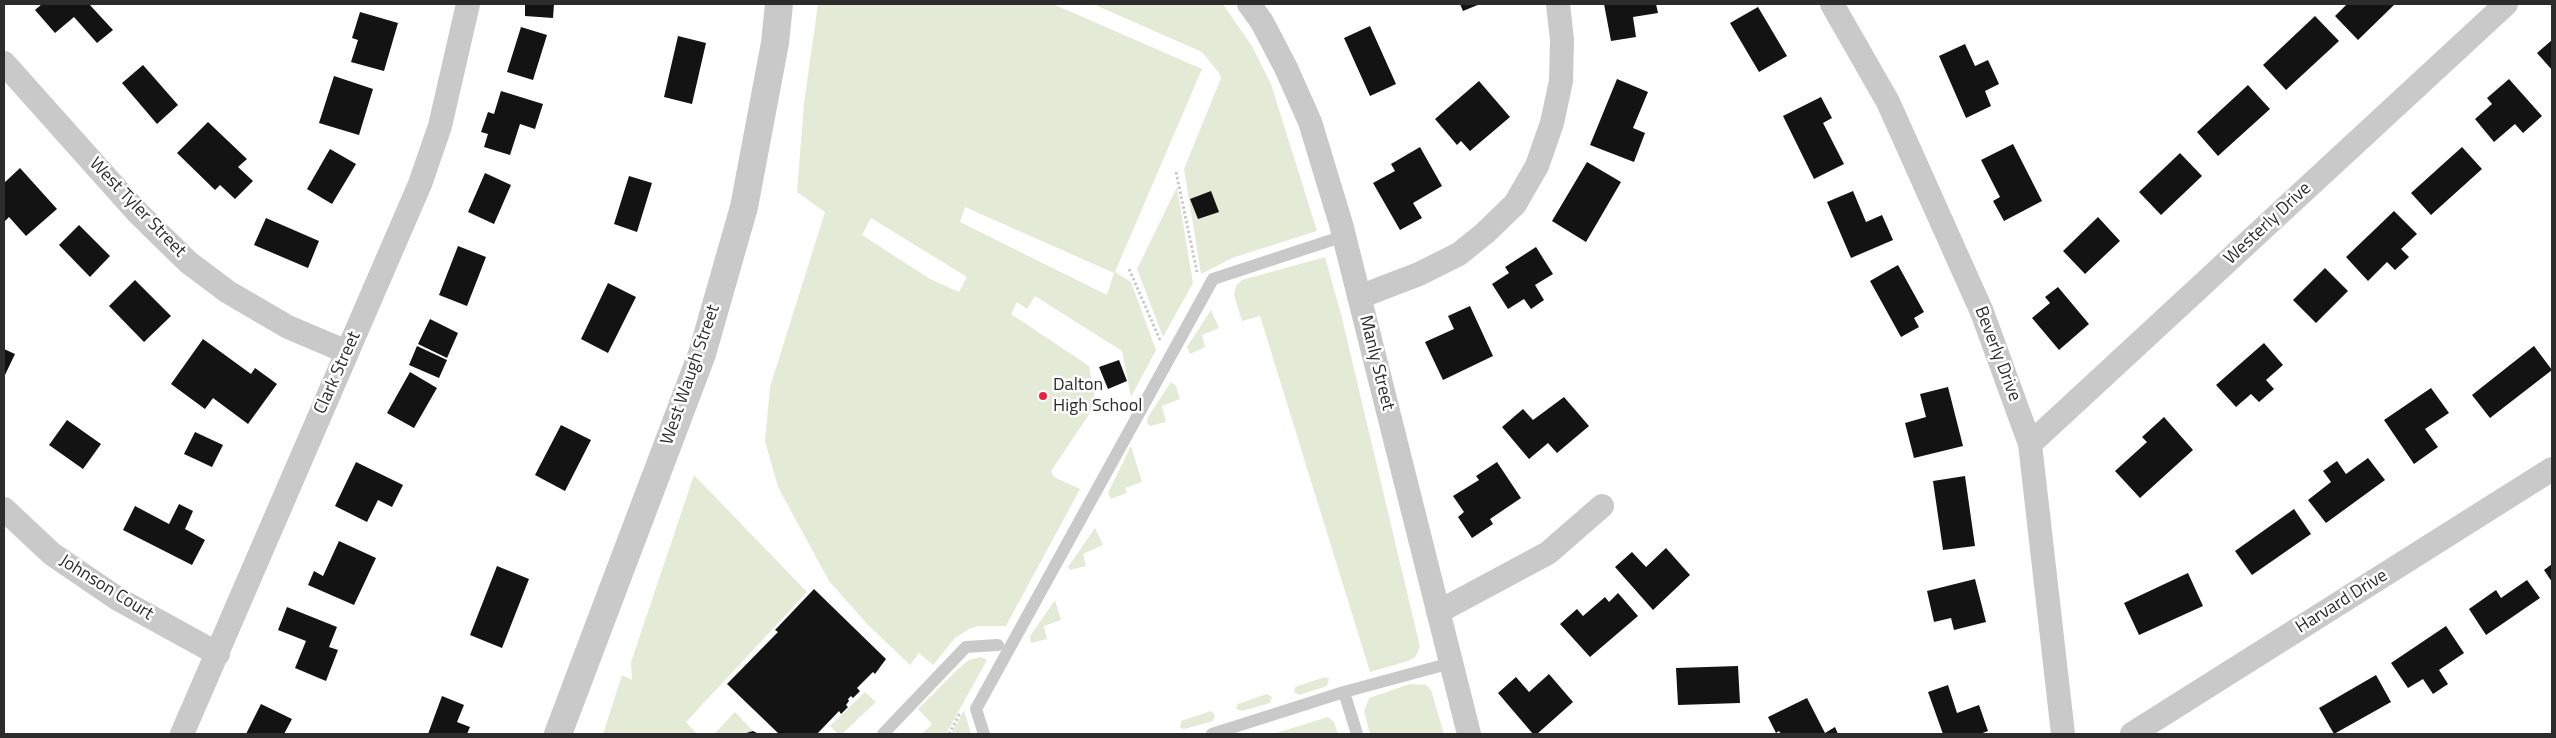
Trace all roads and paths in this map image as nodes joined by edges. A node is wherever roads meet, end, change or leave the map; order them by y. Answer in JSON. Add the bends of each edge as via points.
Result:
{"nodes":[{"id":1,"x":468,"y":4,"type":"edge"},
{"id":2,"x":779,"y":4,"type":"edge"},
{"id":3,"x":1249,"y":4,"type":"edge"},
{"id":4,"x":1558,"y":4,"type":"edge"},
{"id":5,"x":1832,"y":4,"type":"edge"},
{"id":6,"x":2506,"y":4,"type":"edge"},
{"id":7,"x":4,"y":63,"type":"edge"},
{"id":8,"x":1176,"y":172,"type":"dead end"},
{"id":9,"x":1344,"y":236,"type":"junction"},
{"id":10,"x":1199,"y":278,"type":"dead end"},
{"id":11,"x":1359,"y":297,"type":"junction"},
{"id":12,"x":1166,"y":334,"type":"dead end"},
{"id":13,"x":1161,"y":342,"type":"dead end"},
{"id":14,"x":347,"y":352,"type":"junction"},
{"id":15,"x":2030,"y":444,"type":"junction"},
{"id":16,"x":2552,"y":469,"type":"edge"},
{"id":17,"x":1602,"y":506,"type":"dead end"},
{"id":18,"x":4,"y":509,"type":"edge"},
{"id":19,"x":1438,"y":612,"type":"junction"},
{"id":20,"x":998,"y":645,"type":"dead end"},
{"id":21,"x":218,"y":654,"type":"junction"},
{"id":22,"x":1451,"y":663,"type":"junction"},
{"id":23,"x":1344,"y":692,"type":"junction"},
{"id":24,"x":182,"y":734,"type":"edge"},
{"id":25,"x":558,"y":734,"type":"edge"},
{"id":26,"x":883,"y":734,"type":"edge"},
{"id":27,"x":984,"y":734,"type":"edge"},
{"id":28,"x":1212,"y":734,"type":"edge"},
{"id":29,"x":1357,"y":734,"type":"edge"},
{"id":30,"x":1469,"y":734,"type":"edge"},
{"id":31,"x":2063,"y":734,"type":"edge"},
{"id":32,"x":2132,"y":734,"type":"edge"}],
"edges":[{"from":1,"to":14,"type":"street","name":"Clark Street","via":[[440,126],[420,184]]},
{"from":2,"to":25,"type":"street","name":"West Waugh Street","via":[[744,207],[702,354]]},
{"from":3,"to":9,"type":"street","name":"Manly Street","via":[[1286,68],[1310,122]]},
{"from":4,"to":11,"type":"street","via":[[1562,40],[1561,81],[1552,123],[1537,166],[1515,204],[1459,254],[1419,274]]},
{"from":5,"to":15,"type":"street","name":"Beverly Drive","via":[[1888,102],[1982,312]]},
{"from":6,"to":15,"type":"street","name":"Westerly Drive"},
{"from":7,"to":14,"type":"street","name":"West Tyler Street","via":[[138,213],[188,262],[228,292],[288,327]]},
{"from":8,"to":10,"type":"path"},
{"from":9,"to":11,"type":"street","name":"Manly Street"},
{"from":9,"to":27,"type":"lane","via":[[1213,279],[976,709]]},
{"from":11,"to":19,"type":"street","name":"Manly Street"},
{"from":12,"to":13,"type":"path"},
{"from":14,"to":21,"type":"street","name":"Clark Street"},
{"from":15,"to":31,"type":"street","name":"Beverly Drive"},
{"from":16,"to":32,"type":"street","name":"Harvard Drive"},
{"from":17,"to":19,"type":"street","via":[[1548,553]]},
{"from":18,"to":21,"type":"street","name":"Johnson Court","via":[[52,554],[118,599]]},
{"from":19,"to":22,"type":"street","name":"Manly Street"},
{"from":20,"to":26,"type":"lane","via":[[966,646]]},
{"from":21,"to":24,"type":"street","name":"Clark Street"},
{"from":22,"to":23,"type":"lane"},
{"from":22,"to":30,"type":"street","name":"Manly Street"},
{"from":23,"to":28,"type":"lane"},
{"from":23,"to":29,"type":"lane"}]}
